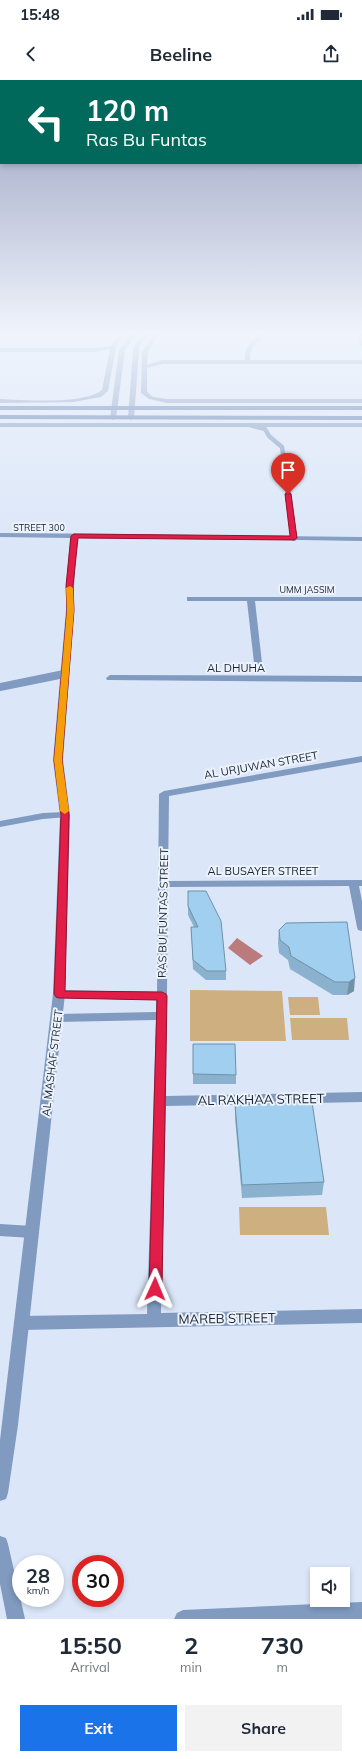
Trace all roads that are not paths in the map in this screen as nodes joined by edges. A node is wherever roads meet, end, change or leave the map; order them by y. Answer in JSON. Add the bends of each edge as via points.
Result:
{"nodes":[{"id":1,"x":115,"y":406,"type":"edge"},
{"id":2,"x":132,"y":406,"type":"edge"},
{"id":3,"x":229,"y":406,"type":"edge"},
{"id":4,"x":224,"y":407,"type":"junction"},
{"id":5,"x":0,"y":408,"type":"edge"},
{"id":6,"x":326,"y":408,"type":"junction"},
{"id":7,"x":362,"y":408,"type":"edge"},
{"id":8,"x":0,"y":413,"type":"edge"},
{"id":9,"x":114,"y":413,"type":"junction"},
{"id":10,"x":131,"y":413,"type":"junction"},
{"id":11,"x":0,"y":417,"type":"edge"},
{"id":12,"x":360,"y":418,"type":"edge"},
{"id":13,"x":0,"y":425,"type":"edge"},
{"id":14,"x":250,"y":425,"type":"junction"},
{"id":15,"x":282,"y":425,"type":"junction"},
{"id":16,"x":362,"y":425,"type":"edge"},
{"id":17,"x":272,"y":438,"type":"junction"},
{"id":18,"x":0,"y":536,"type":"edge"},
{"id":19,"x":74,"y":536,"type":"junction"},
{"id":20,"x":294,"y":538,"type":"junction"},
{"id":21,"x":362,"y":538,"type":"edge"},
{"id":22,"x":190,"y":599,"type":"dead end"},
{"id":23,"x":251,"y":599,"type":"junction"},
{"id":24,"x":362,"y":599,"type":"edge"},
{"id":25,"x":258,"y":663,"type":"dead end"},
{"id":26,"x":64,"y":674,"type":"junction"},
{"id":27,"x":110,"y":678,"type":"dead end"},
{"id":28,"x":362,"y":679,"type":"edge"},
{"id":29,"x":0,"y":687,"type":"edge"},
{"id":30,"x":362,"y":759,"type":"edge"},
{"id":31,"x":164,"y":794,"type":"joint"},
{"id":32,"x":65,"y":815,"type":"junction"},
{"id":33,"x":0,"y":824,"type":"edge"},
{"id":34,"x":358,"y":883,"type":"edge"},
{"id":35,"x":164,"y":884,"type":"junction"},
{"id":36,"x":362,"y":927,"type":"edge"},
{"id":37,"x":59,"y":994,"type":"junction"},
{"id":38,"x":162,"y":996,"type":"junction"},
{"id":39,"x":162,"y":1016,"type":"junction"},
{"id":40,"x":57,"y":1018,"type":"junction"},
{"id":41,"x":362,"y":1097,"type":"edge"},
{"id":42,"x":160,"y":1101,"type":"junction"},
{"id":43,"x":0,"y":1230,"type":"edge"},
{"id":44,"x":32,"y":1232,"type":"junction"},
{"id":45,"x":362,"y":1316,"type":"edge"},
{"id":46,"x":154,"y":1320,"type":"junction"},
{"id":47,"x":21,"y":1323,"type":"junction"},
{"id":48,"x":5,"y":1425,"type":"edge"},
{"id":49,"x":0,"y":1493,"type":"edge"},
{"id":50,"x":0,"y":1544,"type":"edge"},
{"id":51,"x":362,"y":1611,"type":"edge"},
{"id":52,"x":16,"y":1619,"type":"edge"},
{"id":53,"x":182,"y":1619,"type":"edge"}],
"edges":[{"from":1,"to":9,"type":"street"},
{"from":2,"to":10,"type":"street"},
{"from":3,"to":4,"type":"main road"},
{"from":4,"to":6,"type":"main road"},
{"from":4,"to":10,"type":"main road"},
{"from":5,"to":9,"type":"main road"},
{"from":6,"to":7,"type":"main road"},
{"from":6,"to":10,"type":"main road","via":[[266,413]]},
{"from":8,"to":9,"type":"main road"},
{"from":9,"to":10,"type":"main road"},
{"from":9,"to":10,"type":"main road"},
{"from":9,"to":11,"type":"main road"},
{"from":10,"to":12,"type":"main road"},
{"from":13,"to":14,"type":"street"},
{"from":14,"to":15,"type":"street"},
{"from":14,"to":17,"type":"lane","via":[[265,429]]},
{"from":15,"to":16,"type":"street"},
{"from":15,"to":17,"type":"lane","via":[[272,430]]},
{"from":17,"to":20,"type":"lane","via":[[282,447]]},
{"from":18,"to":19,"type":"street","name":"STREET 300"},
{"from":19,"to":20,"type":"street","name":"STREET 300"},
{"from":19,"to":26,"type":"street","name":"AL MASHAF STREET"},
{"from":20,"to":21,"type":"street","name":"STREET 300"},
{"from":22,"to":23,"type":"street","name":"UMM JASSIM"},
{"from":23,"to":24,"type":"street","name":"UMM JASSIM"},
{"from":23,"to":25,"type":"street"},
{"from":26,"to":29,"type":"lane"},
{"from":26,"to":32,"type":"street","name":"AL MASHAF STREET","via":[[58,760]]},
{"from":27,"to":28,"type":"street","name":"AL DHUHA"},
{"from":30,"to":31,"type":"street","name":"AL URJUWAN STREET"},
{"from":31,"to":35,"type":"street","name":"RAS BU FUNTAS STREET"},
{"from":32,"to":33,"type":"street","via":[[43,816]]},
{"from":32,"to":37,"type":"street","name":"AL MASHAF STREET"},
{"from":34,"to":35,"type":"street","name":"AL BUSAYER STREET"},
{"from":34,"to":36,"type":"street"},
{"from":35,"to":38,"type":"street","name":"RAS BU FUNTAS STREET"},
{"from":37,"to":38,"type":"street"},
{"from":37,"to":40,"type":"street","name":"AL MASHAF STREET"},
{"from":38,"to":39,"type":"street","name":"RAS BU FUNTAS STREET"},
{"from":39,"to":40,"type":"street"},
{"from":39,"to":42,"type":"street","name":"RAS BU FUNTAS STREET"},
{"from":40,"to":44,"type":"street","name":"AL MASHAF STREET"},
{"from":41,"to":42,"type":"street","name":"AL RAKHAA STREET"},
{"from":42,"to":46,"type":"street","name":"RAS BU FUNTAS STREET"},
{"from":43,"to":44,"type":"lane"},
{"from":44,"to":47,"type":"street","name":"AL MASHAF STREET"},
{"from":45,"to":46,"type":"street","name":"MAREB STREET"},
{"from":46,"to":47,"type":"street","name":"MAREB STREET"},
{"from":47,"to":48,"type":"street","name":"AL MASHAF STREET"},
{"from":48,"to":49,"type":"street","name":"AL MASHAF STREET"},
{"from":50,"to":52,"type":"street"},
{"from":51,"to":53,"type":"street"}]}
